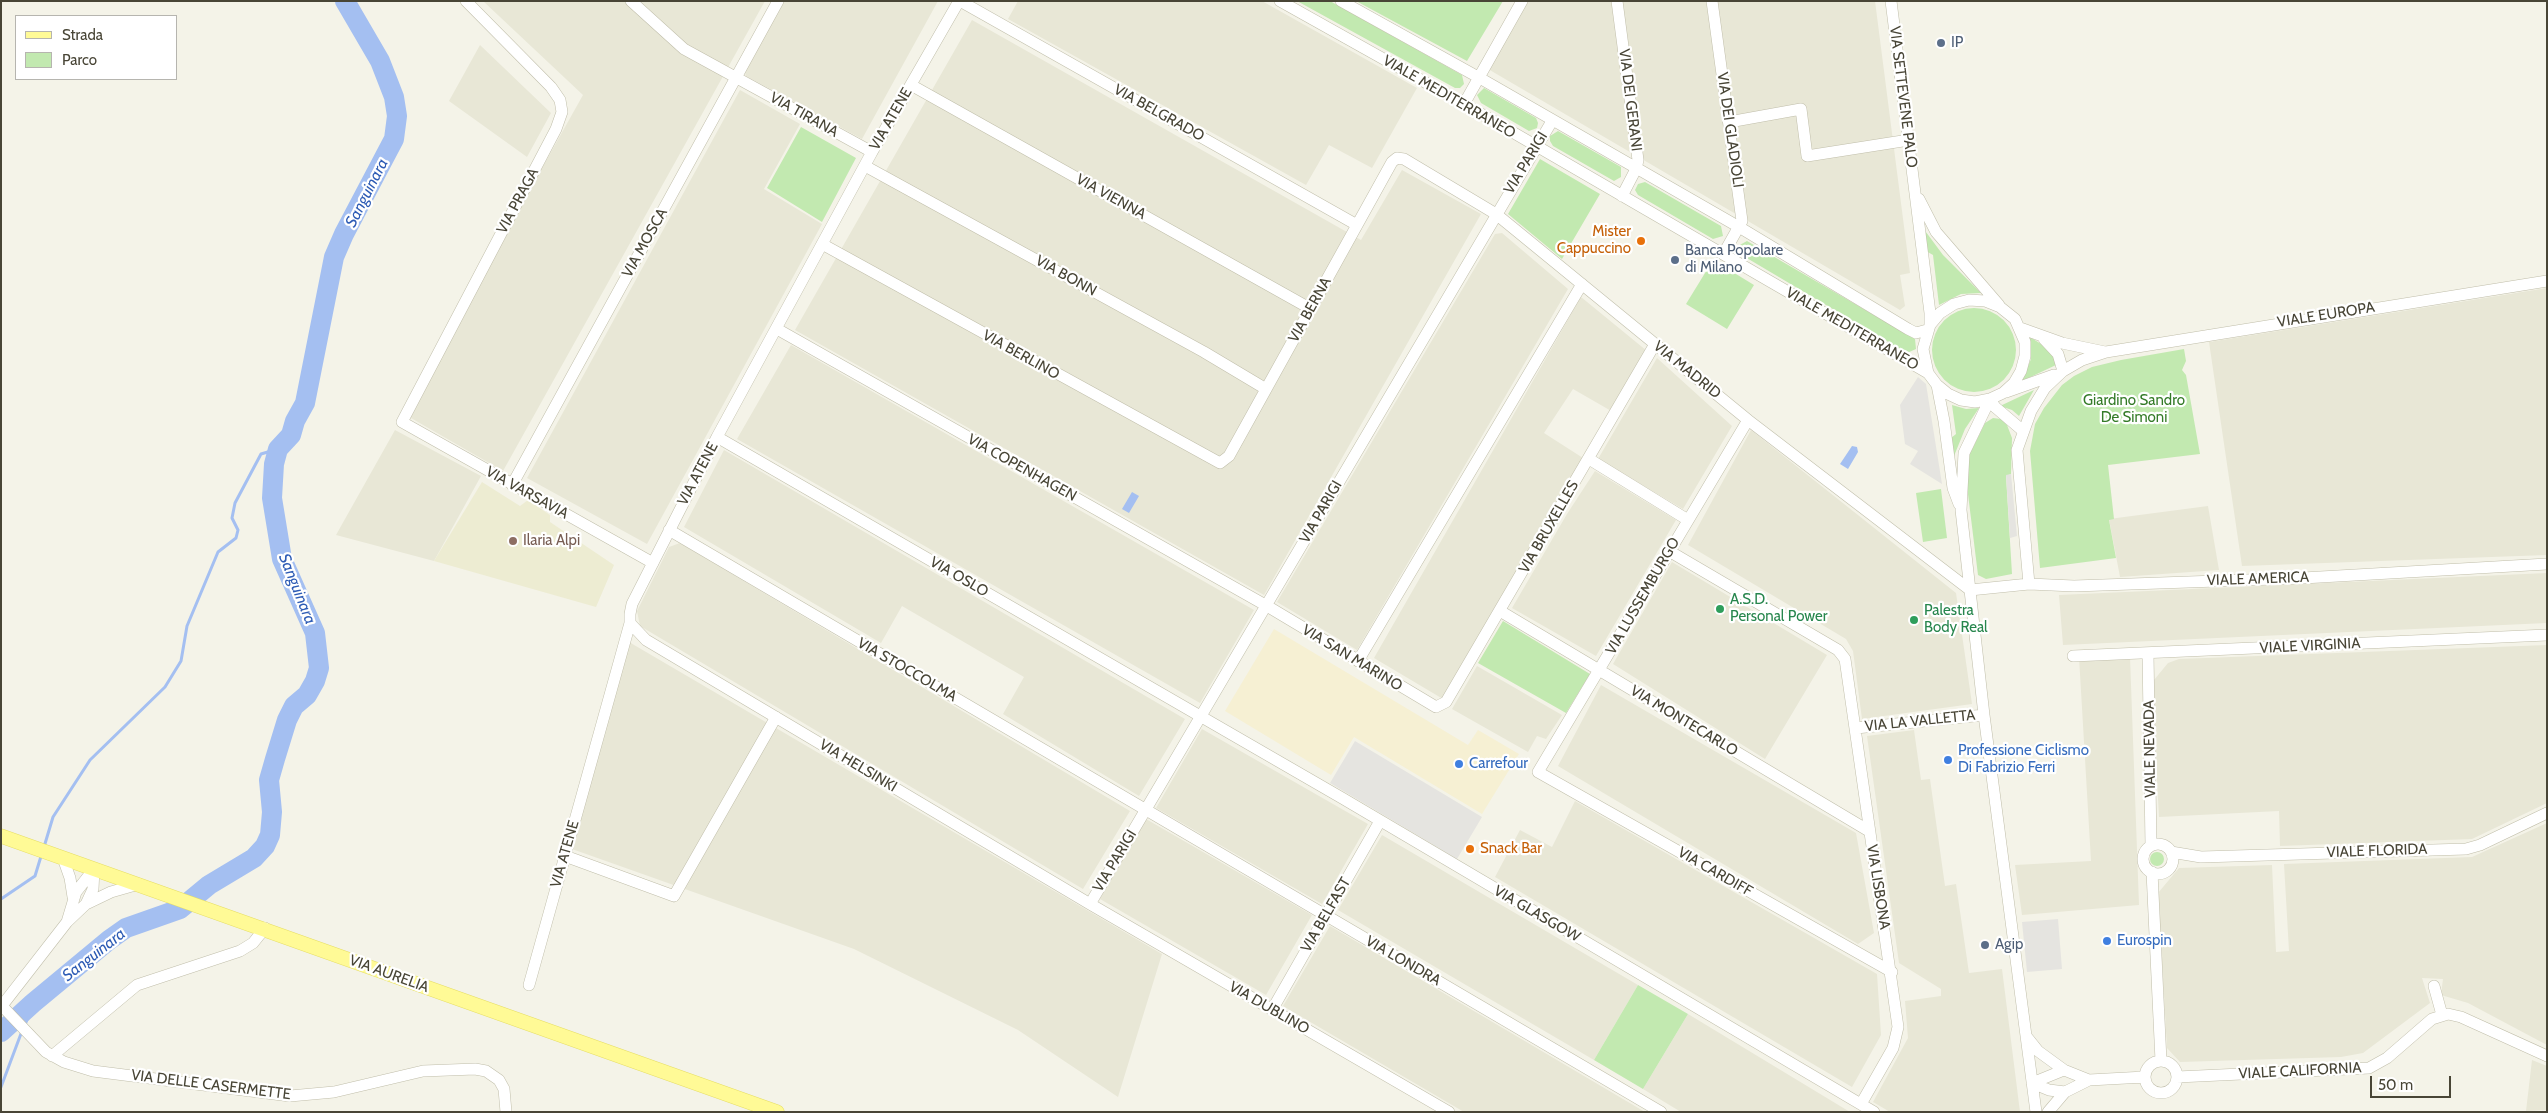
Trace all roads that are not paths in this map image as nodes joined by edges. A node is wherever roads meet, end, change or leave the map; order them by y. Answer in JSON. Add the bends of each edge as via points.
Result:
{"nodes":[{"id":1,"x":466,"y":1,"type":"edge"},
{"id":2,"x":631,"y":1,"type":"edge"},
{"id":3,"x":778,"y":1,"type":"edge"},
{"id":4,"x":960,"y":1,"type":"edge"},
{"id":5,"x":1280,"y":1,"type":"edge"},
{"id":6,"x":1341,"y":1,"type":"edge"},
{"id":7,"x":1522,"y":1,"type":"edge"},
{"id":8,"x":1617,"y":1,"type":"edge"},
{"id":9,"x":1712,"y":1,"type":"edge"},
{"id":10,"x":1891,"y":1,"type":"edge"},
{"id":11,"x":1478,"y":77,"type":"junction"},
{"id":12,"x":736,"y":78,"type":"junction"},
{"id":13,"x":911,"y":85,"type":"junction"},
{"id":14,"x":1464,"y":104,"type":"junction"},
{"id":15,"x":1552,"y":121,"type":"junction"},
{"id":16,"x":1729,"y":122,"type":"junction"},
{"id":17,"x":1909,"y":140,"type":"junction"},
{"id":18,"x":1536,"y":147,"type":"junction"},
{"id":19,"x":872,"y":152,"type":"junction"},
{"id":20,"x":1399,"y":158,"type":"joint"},
{"id":21,"x":865,"y":166,"type":"junction"},
{"id":22,"x":1636,"y":169,"type":"junction"},
{"id":23,"x":1916,"y":192,"type":"junction"},
{"id":24,"x":1622,"y":196,"type":"junction"},
{"id":25,"x":1496,"y":214,"type":"junction"},
{"id":26,"x":1357,"y":225,"type":"junction"},
{"id":27,"x":1739,"y":227,"type":"junction"},
{"id":28,"x":822,"y":244,"type":"junction"},
{"id":29,"x":1724,"y":254,"type":"junction"},
{"id":30,"x":2547,"y":282,"type":"edge"},
{"id":31,"x":1582,"y":284,"type":"junction"},
{"id":32,"x":2000,"y":307,"type":"junction"},
{"id":33,"x":1311,"y":308,"type":"junction"},
{"id":34,"x":1929,"y":328,"type":"junction"},
{"id":35,"x":2020,"y":328,"type":"junction"},
{"id":36,"x":777,"y":329,"type":"junction"},
{"id":37,"x":2042,"y":336,"type":"junction"},
{"id":38,"x":1655,"y":344,"type":"junction"},
{"id":39,"x":2106,"y":352,"type":"junction"},
{"id":40,"x":2062,"y":371,"type":"junction"},
{"id":41,"x":1928,"y":373,"type":"junction"},
{"id":42,"x":1937,"y":385,"type":"junction"},
{"id":43,"x":1266,"y":389,"type":"junction"},
{"id":44,"x":2003,"y":393,"type":"junction"},
{"id":45,"x":1990,"y":399,"type":"junction"},
{"id":46,"x":1748,"y":420,"type":"junction"},
{"id":47,"x":402,"y":422,"type":"joint"},
{"id":48,"x":2022,"y":430,"type":"junction"},
{"id":49,"x":718,"y":436,"type":"junction"},
{"id":50,"x":1588,"y":459,"type":"junction"},
{"id":51,"x":1222,"y":462,"type":"joint"},
{"id":52,"x":512,"y":485,"type":"junction"},
{"id":53,"x":1961,"y":510,"type":"junction"},
{"id":54,"x":1688,"y":520,"type":"junction"},
{"id":55,"x":669,"y":530,"type":"junction"},
{"id":56,"x":1669,"y":551,"type":"junction"},
{"id":57,"x":653,"y":563,"type":"junction"},
{"id":58,"x":2547,"y":564,"type":"edge"},
{"id":59,"x":2029,"y":584,"type":"junction"},
{"id":60,"x":1970,"y":590,"type":"junction"},
{"id":61,"x":1266,"y":606,"type":"junction"},
{"id":62,"x":1500,"y":611,"type":"junction"},
{"id":63,"x":630,"y":623,"type":"junction"},
{"id":64,"x":2547,"y":635,"type":"edge"},
{"id":65,"x":2148,"y":653,"type":"junction"},
{"id":66,"x":2073,"y":656,"type":"dead end"},
{"id":67,"x":1358,"y":661,"type":"junction"},
{"id":68,"x":1600,"y":670,"type":"junction"},
{"id":69,"x":1439,"y":706,"type":"joint"},
{"id":70,"x":1984,"y":715,"type":"junction"},
{"id":71,"x":776,"y":717,"type":"junction"},
{"id":72,"x":1200,"y":717,"type":"junction"},
{"id":73,"x":1856,"y":728,"type":"junction"},
{"id":74,"x":1538,"y":772,"type":"joint"},
{"id":75,"x":1146,"y":809,"type":"junction"},
{"id":76,"x":2547,"y":813,"type":"edge"},
{"id":77,"x":1380,"y":822,"type":"junction"},
{"id":78,"x":1869,"y":831,"type":"junction"},
{"id":79,"x":1,"y":836,"type":"edge"},
{"id":80,"x":2151,"y":846,"type":"junction"},
{"id":81,"x":2171,"y":852,"type":"junction"},
{"id":82,"x":565,"y":856,"type":"junction"},
{"id":83,"x":60,"y":857,"type":"junction"},
{"id":84,"x":2201,"y":857,"type":"junction"},
{"id":85,"x":94,"y":869,"type":"junction"},
{"id":86,"x":2162,"y":871,"type":"junction"},
{"id":87,"x":139,"y":884,"type":"junction"},
{"id":88,"x":73,"y":900,"type":"junction"},
{"id":89,"x":86,"y":904,"type":"junction"},
{"id":90,"x":1090,"y":904,"type":"junction"},
{"id":91,"x":1326,"y":915,"type":"junction"},
{"id":92,"x":67,"y":922,"type":"junction"},
{"id":93,"x":264,"y":928,"type":"junction"},
{"id":94,"x":1892,"y":972,"type":"junction"},
{"id":95,"x":529,"y":985,"type":"dead end"},
{"id":96,"x":2434,"y":986,"type":"dead end"},
{"id":97,"x":2,"y":1006,"type":"edge"},
{"id":98,"x":1272,"y":1010,"type":"junction"},
{"id":99,"x":2442,"y":1015,"type":"junction"},
{"id":100,"x":2026,"y":1036,"type":"junction"},
{"id":101,"x":52,"y":1056,"type":"junction"},
{"id":102,"x":2547,"y":1056,"type":"edge"},
{"id":103,"x":2161,"y":1061,"type":"junction"},
{"id":104,"x":2064,"y":1070,"type":"junction"},
{"id":105,"x":2145,"y":1077,"type":"junction"},
{"id":106,"x":2177,"y":1077,"type":"junction"},
{"id":107,"x":2089,"y":1080,"type":"junction"},
{"id":108,"x":2032,"y":1083,"type":"junction"},
{"id":109,"x":2065,"y":1092,"type":"junction"},
{"id":110,"x":1431,"y":1101,"type":"junction"},
{"id":111,"x":1861,"y":1104,"type":"junction"},
{"id":112,"x":506,"y":1112,"type":"edge"},
{"id":113,"x":777,"y":1112,"type":"edge"},
{"id":114,"x":1425,"y":1112,"type":"edge"},
{"id":115,"x":1449,"y":1112,"type":"edge"},
{"id":116,"x":1661,"y":1112,"type":"edge"},
{"id":117,"x":1874,"y":1112,"type":"edge"},
{"id":118,"x":2036,"y":1112,"type":"edge"},
{"id":119,"x":2048,"y":1112,"type":"edge"}],
"edges":[{"from":1,"to":47,"type":"street","name":"VIA PRAGA","via":[[551,86],[560,100],[562,112],[556,130]]},
{"from":2,"to":12,"type":"street","name":"VIA TIRANA","via":[[679,46]]},
{"from":3,"to":12,"type":"street","name":"VIA MOSCA"},
{"from":4,"to":13,"type":"street","name":"VIA ATENE"},
{"from":4,"to":26,"type":"street","name":"VIA BELGRADO"},
{"from":5,"to":14,"type":"street","name":"VIALE MEDITERRANEO"},
{"from":6,"to":11,"type":"street","name":"VIALE MEDITERRANEO"},
{"from":7,"to":11,"type":"street"},
{"from":8,"to":22,"type":"street","name":"VIA DEI GERANI","via":[[1638,160]]},
{"from":9,"to":16,"type":"street","name":"VIA DEI GLADIOLI"},
{"from":10,"to":17,"type":"street","name":"VIA SETTEVENE PALO"},
{"from":11,"to":14,"type":"street"},
{"from":11,"to":15,"type":"street","name":"VIALE MEDITERRANEO"},
{"from":12,"to":19,"type":"street","name":"VIA TIRANA"},
{"from":12,"to":52,"type":"street","name":"VIA MOSCA"},
{"from":13,"to":19,"type":"street","name":"VIA ATENE"},
{"from":13,"to":33,"type":"street","name":"VIA VIENNA"},
{"from":14,"to":18,"type":"street","name":"VIALE MEDITERRANEO"},
{"from":15,"to":18,"type":"street","name":"VIA PARIGI"},
{"from":15,"to":22,"type":"street","name":"VIALE MEDITERRANEO"},
{"from":16,"to":17,"type":"street","via":[[1801,109],[1807,156]]},
{"from":16,"to":27,"type":"street","name":"VIA DEI GLADIOLI","via":[[1742,221]]},
{"from":17,"to":23,"type":"street","name":"VIA SETTEVENE PALO"},
{"from":18,"to":24,"type":"street","name":"VIALE MEDITERRANEO"},
{"from":18,"to":25,"type":"street","name":"VIA PARIGI"},
{"from":19,"to":21,"type":"street","name":"VIA ATENE"},
{"from":20,"to":25,"type":"street","name":"VIA MADRID"},
{"from":20,"to":26,"type":"street","name":"VIA BERNA","via":[[1392,162]]},
{"from":21,"to":28,"type":"street","name":"VIA ATENE"},
{"from":21,"to":43,"type":"street","name":"VIA BONN"},
{"from":22,"to":24,"type":"street","name":"VIA DEI GERANI"},
{"from":22,"to":27,"type":"street","name":"VIALE MEDITERRANEO"},
{"from":23,"to":32,"type":"street","name":"VIA SETTEVENE PALO","via":[[1936,232]]},
{"from":23,"to":34,"type":"street","name":"VIA SETTEVENE PALO"},
{"from":24,"to":29,"type":"street","name":"VIALE MEDITERRANEO"},
{"from":25,"to":31,"type":"street","name":"VIA MADRID"},
{"from":25,"to":61,"type":"street","name":"VIA PARIGI"},
{"from":26,"to":33,"type":"street","name":"VIA BERNA"},
{"from":27,"to":29,"type":"street","name":"VIA DEI GLADIOLI"},
{"from":27,"to":34,"type":"street","name":"VIALE MEDITERRANEO","via":[[1908,329],[1916,333]]},
{"from":28,"to":36,"type":"street","name":"VIA ATENE"},
{"from":28,"to":51,"type":"street","name":"VIA BERLINO","via":[[1214,461]]},
{"from":29,"to":41,"type":"street","name":"VIALE MEDITERRANEO"},
{"from":30,"to":39,"type":"street","name":"VIALE EUROPA"},
{"from":31,"to":38,"type":"street","name":"VIA MADRID"},
{"from":31,"to":67,"type":"street"},
{"from":32,"to":34,"type":"street","via":[[1977,300],[1954,304],[1940,313]]},
{"from":32,"to":35,"type":"street"},
{"from":33,"to":43,"type":"street","name":"VIA BERNA"},
{"from":34,"to":41,"type":"street","via":[[1923,349]]},
{"from":35,"to":37,"type":"street","name":"VIALE EUROPA"},
{"from":35,"to":44,"type":"street","via":[[2025,356],[2014,383]]},
{"from":36,"to":49,"type":"street","name":"VIA ATENE"},
{"from":36,"to":61,"type":"street","name":"VIA COPENHAGEN"},
{"from":37,"to":39,"type":"street","name":"VIALE EUROPA"},
{"from":37,"to":40,"type":"street","via":[[2058,354]]},
{"from":38,"to":46,"type":"street","name":"VIA MADRID"},
{"from":38,"to":50,"type":"street","name":"VIA BRUXELLES"},
{"from":39,"to":40,"type":"street","name":"VIALE EUROPA"},
{"from":40,"to":44,"type":"street"},
{"from":40,"to":48,"type":"street","name":"VIALE EUROPA","via":[[2045,388]]},
{"from":41,"to":42,"type":"street"},
{"from":42,"to":45,"type":"street","via":[[1961,400]]},
{"from":42,"to":53,"type":"street","via":[[1953,488]]},
{"from":43,"to":51,"type":"street","name":"VIA BERNA","via":[[1229,456]]},
{"from":44,"to":45,"type":"street"},
{"from":45,"to":48,"type":"street"},
{"from":45,"to":53,"type":"street","via":[[1964,453]]},
{"from":46,"to":54,"type":"street","name":"VIA LUSSEMBURGO"},
{"from":46,"to":60,"type":"street","name":"VIA MADRID"},
{"from":47,"to":52,"type":"street","name":"VIA VARSAVIA"},
{"from":48,"to":59,"type":"street","name":"VIALE EUROPA","via":[[2016,457]]},
{"from":49,"to":55,"type":"street","name":"VIA ATENE"},
{"from":49,"to":72,"type":"street","name":"VIA OSLO"},
{"from":50,"to":54,"type":"street"},
{"from":50,"to":62,"type":"street","name":"VIA BRUXELLES"},
{"from":52,"to":57,"type":"street","name":"VIA VARSAVIA"},
{"from":53,"to":60,"type":"street"},
{"from":54,"to":56,"type":"street","name":"VIA LUSSEMBURGO"},
{"from":55,"to":57,"type":"street","name":"VIA ATENE"},
{"from":55,"to":75,"type":"street","name":"VIA STOCCOLMA"},
{"from":56,"to":68,"type":"street","name":"VIA LUSSEMBURGO"},
{"from":56,"to":73,"type":"street","name":"VIA LISBONA","via":[[1840,652],[1846,661]]},
{"from":57,"to":63,"type":"street","name":"VIA ATENE","via":[[631,607]]},
{"from":58,"to":59,"type":"street","name":"VIALE AMERICA","via":[[2303,578],[2074,586]]},
{"from":59,"to":60,"type":"street","name":"VIALE AMERICA"},
{"from":60,"to":70,"type":"street"},
{"from":61,"to":67,"type":"street","name":"VIA SAN MARINO"},
{"from":61,"to":72,"type":"street","name":"VIA PARIGI"},
{"from":62,"to":68,"type":"street","name":"VIA MONTECARLO"},
{"from":62,"to":69,"type":"street","name":"VIA BRUXELLES","via":[[1446,702]]},
{"from":63,"to":71,"type":"street","name":"VIA HELSINKI","via":[[646,640]]},
{"from":63,"to":82,"type":"street","name":"VIA ATENE"},
{"from":64,"to":65,"type":"street","name":"VIALE VIRGINIA"},
{"from":65,"to":66,"type":"street","name":"VIALE VIRGINIA"},
{"from":65,"to":80,"type":"street","name":"VIALE NEVADA"},
{"from":67,"to":69,"type":"street","name":"VIA SAN MARINO","via":[[1431,705]]},
{"from":68,"to":74,"type":"street","name":"VIA LUSSEMBURGO"},
{"from":68,"to":78,"type":"street","name":"VIA MONTECARLO"},
{"from":70,"to":73,"type":"street","name":"VIA LA VALLETTA"},
{"from":70,"to":100,"type":"street"},
{"from":71,"to":82,"type":"street","via":[[674,896]]},
{"from":71,"to":90,"type":"street","name":"VIA HELSINKI"},
{"from":72,"to":75,"type":"street","name":"VIA PARIGI"},
{"from":72,"to":77,"type":"street","name":"VIA GLASGOW"},
{"from":73,"to":78,"type":"street","name":"VIA LISBONA"},
{"from":74,"to":94,"type":"street","name":"VIA CARDIFF"},
{"from":75,"to":90,"type":"street","name":"VIA PARIGI"},
{"from":75,"to":91,"type":"street","name":"VIA LONDRA"},
{"from":76,"to":84,"type":"street","name":"VIALE FLORIDA","via":[[2468,848]]},
{"from":77,"to":91,"type":"street","name":"VIA BELFAST"},
{"from":77,"to":111,"type":"street","name":"VIA GLASGOW"},
{"from":78,"to":94,"type":"street","name":"VIA LISBONA"},
{"from":79,"to":83,"type":"main road","name":"VIA AURELIA"},
{"from":80,"to":81,"type":"street","via":[[2160,844]]},
{"from":80,"to":86,"type":"street","via":[[2144,858],[2146,868]]},
{"from":81,"to":84,"type":"street","name":"VIALE FLORIDA"},
{"from":81,"to":86,"type":"street","via":[[2173,857]]},
{"from":82,"to":95,"type":"street","name":"VIA ATENE"},
{"from":83,"to":85,"type":"main road","name":"VIA AURELIA"},
{"from":83,"to":88,"type":"street","via":[[70,878]]},
{"from":84,"to":86,"type":"street","name":"VIALE FLORIDA"},
{"from":85,"to":87,"type":"main road","name":"VIA AURELIA"},
{"from":85,"to":88,"type":"street","via":[[81,883]]},
{"from":85,"to":89,"type":"street","via":[[94,884]]},
{"from":86,"to":103,"type":"street","via":[[2154,897]]},
{"from":87,"to":89,"type":"street"},
{"from":87,"to":93,"type":"main road","name":"VIA AURELIA"},
{"from":88,"to":92,"type":"street"},
{"from":89,"to":92,"type":"street"},
{"from":90,"to":98,"type":"street","name":"VIA DUBLINO"},
{"from":91,"to":98,"type":"street","name":"VIA BELFAST"},
{"from":91,"to":116,"type":"street","name":"VIA LONDRA"},
{"from":92,"to":97,"type":"street"},
{"from":93,"to":101,"type":"street","via":[[245,949],[138,985]]},
{"from":93,"to":113,"type":"main road","name":"VIA AURELIA"},
{"from":94,"to":111,"type":"street","name":"VIA LISBONA","via":[[1897,1037]]},
{"from":96,"to":99,"type":"street"},
{"from":97,"to":101,"type":"street","name":"VIA DELLE CASERMETTE","via":[[40,1048]]},
{"from":98,"to":110,"type":"street","name":"VIA DUBLINO"},
{"from":99,"to":102,"type":"street","via":[[2461,1017]]},
{"from":99,"to":106,"type":"street","name":"VIALE CALIFORNIA","via":[[2369,1068]]},
{"from":100,"to":104,"type":"street","via":[[2038,1051]]},
{"from":100,"to":108,"type":"street"},
{"from":101,"to":112,"type":"street","name":"VIA DELLE CASERMETTE","via":[[93,1071],[278,1096],[329,1093],[423,1071],[475,1069],[491,1074],[502,1084]]},
{"from":103,"to":105,"type":"street","via":[[2148,1068]]},
{"from":103,"to":106,"type":"street","via":[[2170,1064]]},
{"from":104,"to":107,"type":"street"},
{"from":104,"to":108,"type":"street"},
{"from":105,"to":106,"type":"street","via":[[2148,1086],[2161,1093],[2174,1086]]},
{"from":105,"to":107,"type":"street"},
{"from":107,"to":109,"type":"street"},
{"from":108,"to":109,"type":"street"},
{"from":108,"to":118,"type":"street"},
{"from":109,"to":119,"type":"street"},
{"from":110,"to":114,"type":"street"},
{"from":110,"to":115,"type":"street","name":"VIA DUBLINO"},
{"from":111,"to":117,"type":"street","name":"VIA GLASGOW"}]}
